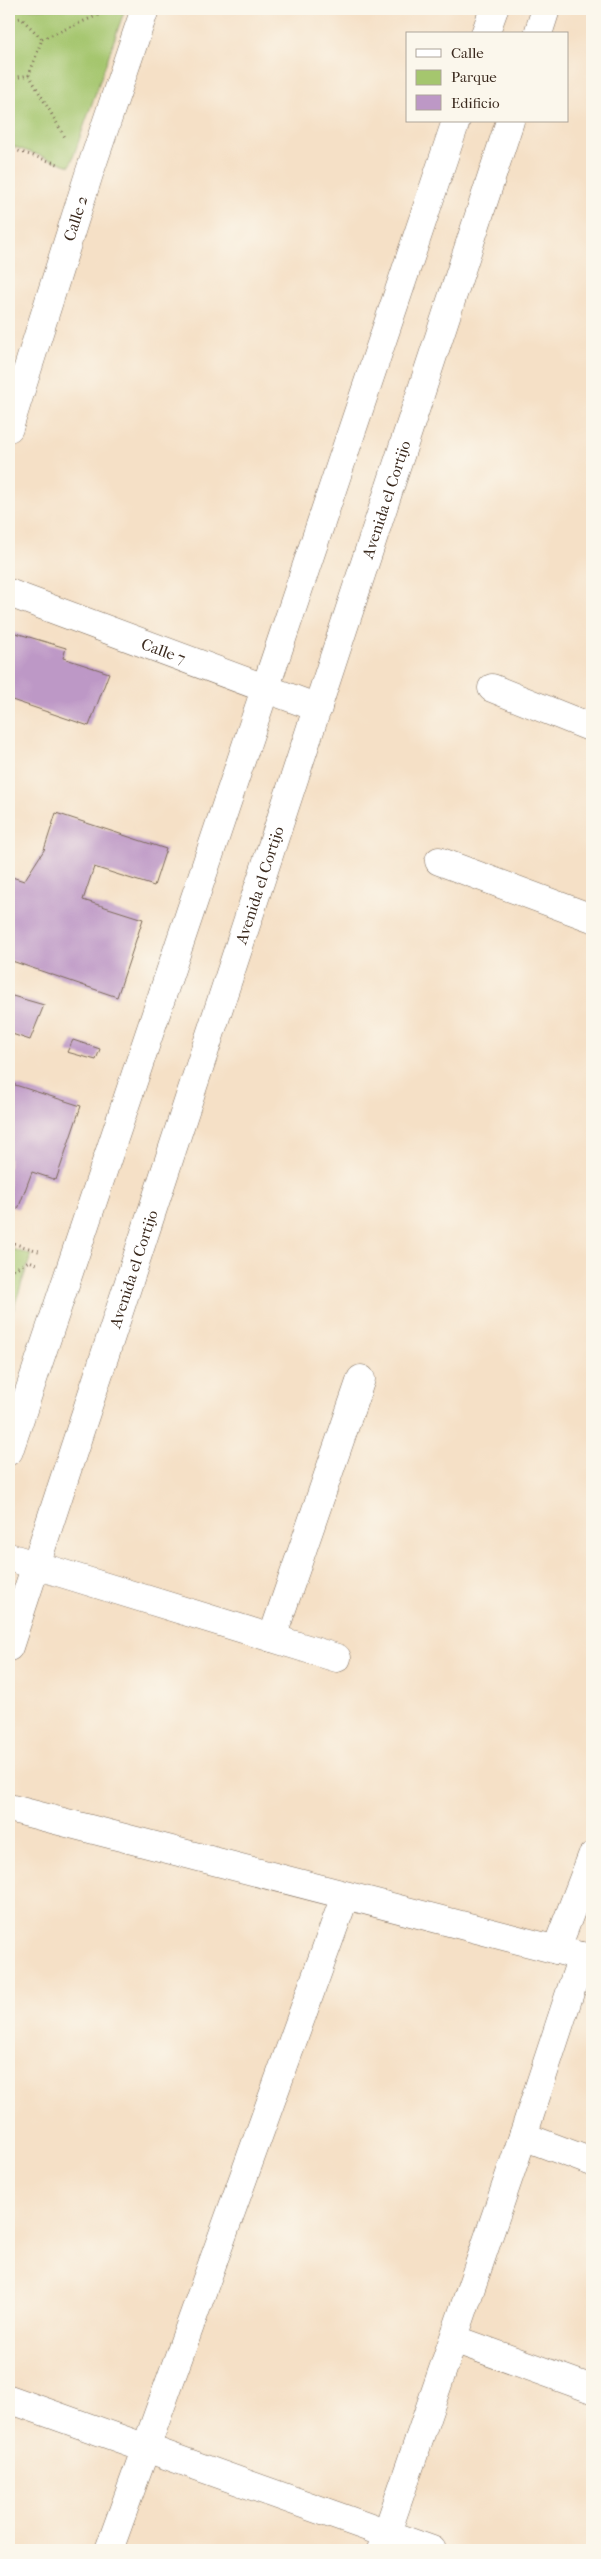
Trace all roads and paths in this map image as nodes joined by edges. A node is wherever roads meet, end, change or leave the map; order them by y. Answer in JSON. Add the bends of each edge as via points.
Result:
{"nodes":[{"id":1,"x":114,"y":9,"type":"edge"},
{"id":2,"x":145,"y":9,"type":"edge"},
{"id":3,"x":494,"y":9,"type":"edge"},
{"id":4,"x":546,"y":9,"type":"edge"},
{"id":5,"x":9,"y":20,"type":"edge"},
{"id":6,"x":486,"y":32,"type":"edge"},
{"id":7,"x":539,"y":32,"type":"edge"},
{"id":8,"x":42,"y":39,"type":"junction"},
{"id":9,"x":29,"y":76,"type":"junction"},
{"id":10,"x":9,"y":79,"type":"edge"},
{"id":11,"x":456,"y":122,"type":"edge"},
{"id":12,"x":510,"y":122,"type":"edge"},
{"id":13,"x":9,"y":148,"type":"edge"},
{"id":14,"x":92,"y":167,"type":"junction"},
{"id":15,"x":9,"y":428,"type":"edge"},
{"id":16,"x":9,"y":593,"type":"edge"},
{"id":17,"x":492,"y":688,"type":"dead end"},
{"id":18,"x":267,"y":689,"type":"junction"},
{"id":19,"x":318,"y":708,"type":"junction"},
{"id":20,"x":592,"y":728,"type":"edge"},
{"id":21,"x":439,"y":861,"type":"dead end"},
{"id":22,"x":592,"y":918,"type":"edge"},
{"id":23,"x":361,"y":1379,"type":"dead end"},
{"id":24,"x":9,"y":1450,"type":"edge"},
{"id":25,"x":9,"y":1557,"type":"edge"},
{"id":26,"x":35,"y":1565,"type":"junction"},
{"id":27,"x":272,"y":1638,"type":"junction"},
{"id":28,"x":9,"y":1647,"type":"edge"},
{"id":29,"x":337,"y":1658,"type":"dead end"},
{"id":30,"x":9,"y":1808,"type":"edge"},
{"id":31,"x":592,"y":1856,"type":"edge"},
{"id":32,"x":345,"y":1896,"type":"junction"},
{"id":33,"x":556,"y":1950,"type":"junction"},
{"id":34,"x":587,"y":1957,"type":"edge"},
{"id":35,"x":523,"y":2136,"type":"junction"},
{"id":36,"x":592,"y":2162,"type":"edge"},
{"id":37,"x":454,"y":2339,"type":"junction"},
{"id":38,"x":592,"y":2389,"type":"edge"},
{"id":39,"x":9,"y":2398,"type":"edge"},
{"id":40,"x":145,"y":2447,"type":"junction"},
{"id":41,"x":384,"y":2542,"type":"edge"},
{"id":42,"x":109,"y":2550,"type":"edge"},
{"id":43,"x":432,"y":2550,"type":"edge"}],
"edges":[{"from":1,"to":8,"type":"path"},
{"from":2,"to":14,"type":"street","name":"Calle 2"},
{"from":3,"to":6,"type":"street"},
{"from":4,"to":7,"type":"street"},
{"from":5,"to":8,"type":"path","via":[[21,18]]},
{"from":8,"to":9,"type":"path"},
{"from":9,"to":10,"type":"path"},
{"from":9,"to":14,"type":"path","via":[[75,154]]},
{"from":11,"to":18,"type":"street"},
{"from":12,"to":19,"type":"street","name":"Avenida el Cortijo"},
{"from":13,"to":14,"type":"path"},
{"from":14,"to":15,"type":"street","name":"Calle 2"},
{"from":16,"to":18,"type":"street","name":"Calle 7"},
{"from":17,"to":20,"type":"street"},
{"from":18,"to":19,"type":"street","name":"Calle 7"},
{"from":18,"to":24,"type":"street"},
{"from":19,"to":26,"type":"street","name":"Avenida el Cortijo"},
{"from":21,"to":22,"type":"street"},
{"from":23,"to":27,"type":"street"},
{"from":25,"to":26,"type":"street"},
{"from":26,"to":27,"type":"street"},
{"from":26,"to":28,"type":"street","name":"Avenida el Cortijo"},
{"from":27,"to":29,"type":"street"},
{"from":30,"to":32,"type":"street"},
{"from":31,"to":33,"type":"street"},
{"from":32,"to":33,"type":"street"},
{"from":32,"to":40,"type":"street"},
{"from":33,"to":34,"type":"street"},
{"from":34,"to":35,"type":"street"},
{"from":35,"to":36,"type":"street"},
{"from":35,"to":37,"type":"street"},
{"from":37,"to":38,"type":"street"},
{"from":37,"to":41,"type":"street"},
{"from":39,"to":40,"type":"street"},
{"from":40,"to":41,"type":"street"},
{"from":40,"to":42,"type":"street"},
{"from":41,"to":43,"type":"street"}]}
